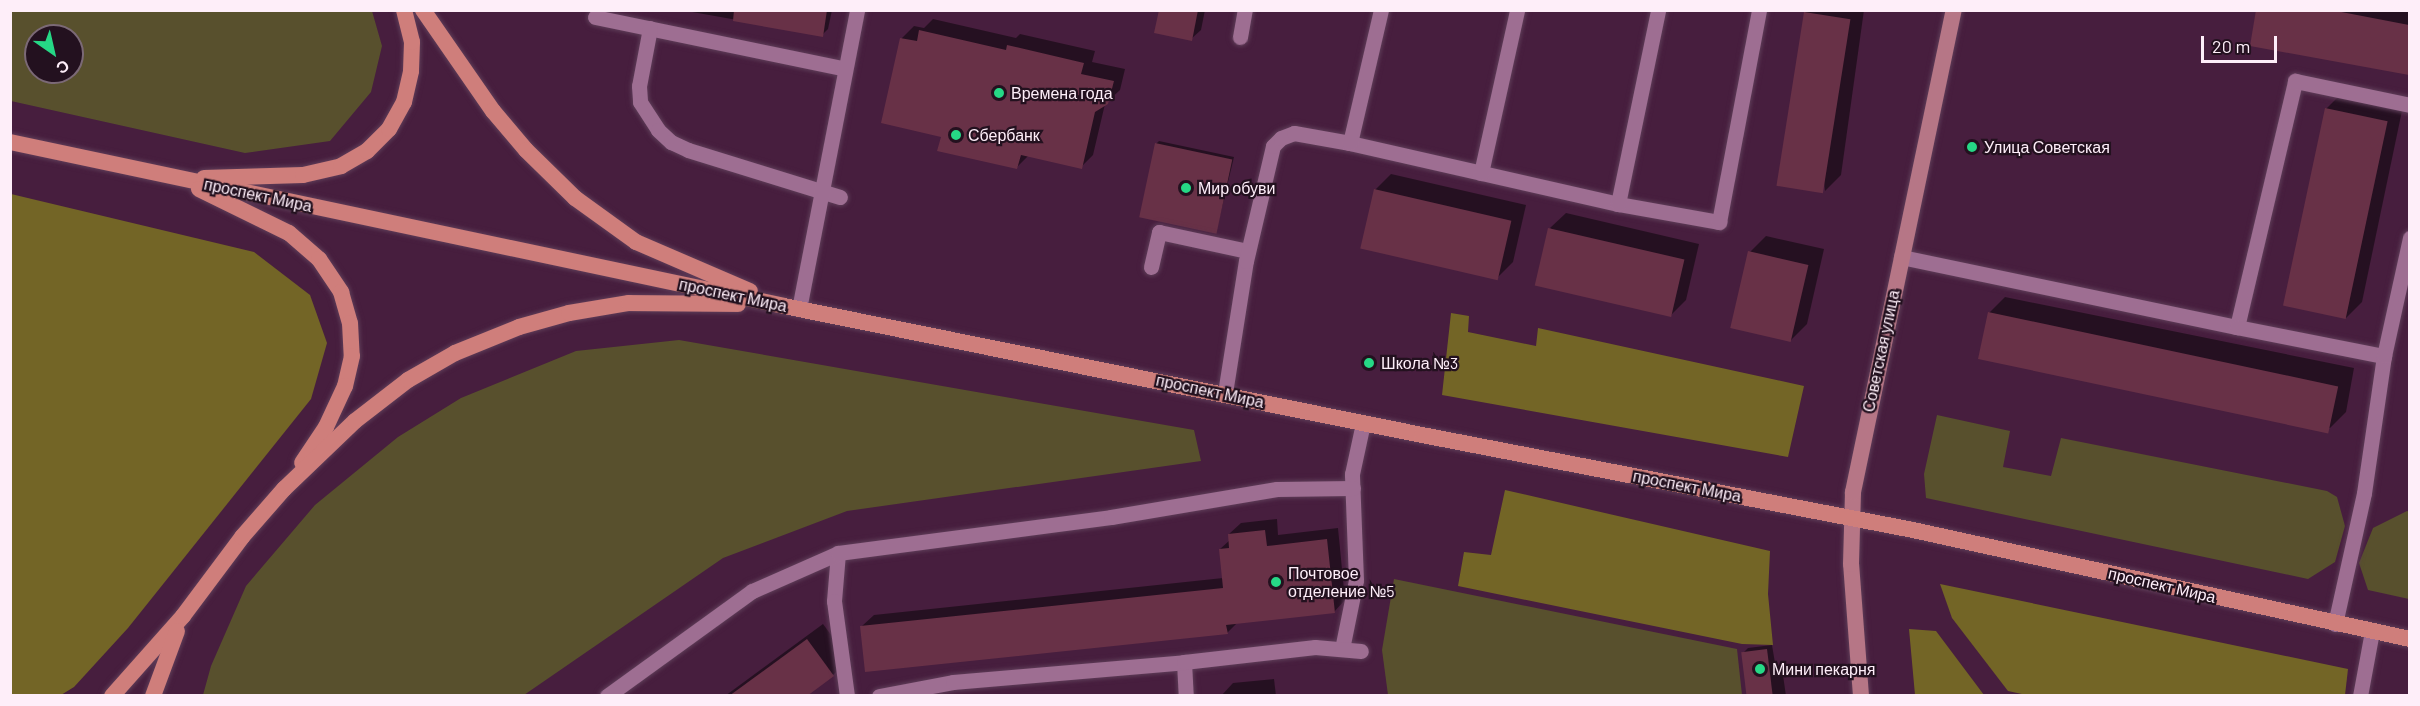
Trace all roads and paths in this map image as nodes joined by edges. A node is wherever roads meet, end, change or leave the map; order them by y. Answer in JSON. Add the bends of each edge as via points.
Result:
{"nodes":[{"id":1,"x":404,"y":10,"type":"edge"},
{"id":2,"x":423,"y":10,"type":"edge"},
{"id":3,"x":857,"y":10,"type":"edge"},
{"id":4,"x":1245,"y":10,"type":"edge"},
{"id":5,"x":1381,"y":10,"type":"edge"},
{"id":6,"x":1517,"y":10,"type":"edge"},
{"id":7,"x":1658,"y":10,"type":"edge"},
{"id":8,"x":1759,"y":10,"type":"edge"},
{"id":9,"x":1954,"y":10,"type":"edge"},
{"id":10,"x":595,"y":16,"type":"dead end"},
{"id":11,"x":650,"y":28,"type":"junction"},
{"id":12,"x":1240,"y":36,"type":"dead end"},
{"id":13,"x":845,"y":69,"type":"junction"},
{"id":14,"x":2409,"y":105,"type":"edge"},
{"id":15,"x":10,"y":142,"type":"edge"},
{"id":16,"x":1350,"y":143,"type":"junction"},
{"id":17,"x":1481,"y":173,"type":"junction"},
{"id":18,"x":177,"y":178,"type":"junction"},
{"id":19,"x":822,"y":194,"type":"junction"},
{"id":20,"x":840,"y":197,"type":"dead end"},
{"id":21,"x":1618,"y":204,"type":"junction"},
{"id":22,"x":2409,"y":238,"type":"edge"},
{"id":23,"x":1248,"y":251,"type":"junction"},
{"id":24,"x":1900,"y":257,"type":"junction"},
{"id":25,"x":1151,"y":267,"type":"dead end"},
{"id":26,"x":792,"y":307,"type":"junction"},
{"id":27,"x":2237,"y":327,"type":"junction"},
{"id":28,"x":2384,"y":356,"type":"junction"},
{"id":29,"x":1225,"y":393,"type":"junction"},
{"id":30,"x":1363,"y":423,"type":"junction"},
{"id":31,"x":1353,"y":488,"type":"junction"},
{"id":32,"x":284,"y":489,"type":"junction"},
{"id":33,"x":1851,"y":518,"type":"junction"},
{"id":34,"x":838,"y":553,"type":"junction"},
{"id":35,"x":183,"y":616,"type":"junction"},
{"id":36,"x":2335,"y":624,"type":"junction"},
{"id":37,"x":2372,"y":631,"type":"junction"},
{"id":38,"x":2409,"y":639,"type":"edge"},
{"id":39,"x":1342,"y":649,"type":"junction"},
{"id":40,"x":1361,"y":651,"type":"dead end"},
{"id":41,"x":1184,"y":662,"type":"junction"},
{"id":42,"x":953,"y":689,"type":"edge"},
{"id":43,"x":112,"y":696,"type":"edge"},
{"id":44,"x":153,"y":696,"type":"edge"},
{"id":45,"x":607,"y":696,"type":"edge"},
{"id":46,"x":847,"y":696,"type":"edge"},
{"id":47,"x":879,"y":696,"type":"edge"},
{"id":48,"x":1186,"y":696,"type":"edge"},
{"id":49,"x":1861,"y":696,"type":"edge"},
{"id":50,"x":2360,"y":696,"type":"edge"}],
"edges":[{"from":1,"to":18,"type":"main road","via":[[411,42],[411,71],[404,102],[388,129],[367,151],[341,166],[303,175]]},
{"from":2,"to":26,"type":"main road","via":[[493,111],[575,198],[636,242]]},
{"from":3,"to":13,"type":"lane"},
{"from":4,"to":12,"type":"lane"},
{"from":5,"to":16,"type":"lane"},
{"from":6,"to":17,"type":"lane"},
{"from":7,"to":21,"type":"lane"},
{"from":8,"to":21,"type":"lane","via":[[1719,222]]},
{"from":9,"to":24,"type":"main road","name":"Советская улица"},
{"from":10,"to":11,"type":"lane"},
{"from":11,"to":13,"type":"lane"},
{"from":11,"to":19,"type":"lane","via":[[639,86],[640,102],[658,130],[688,150]]},
{"from":13,"to":19,"type":"lane"},
{"from":14,"to":27,"type":"lane","via":[[2295,81]]},
{"from":15,"to":18,"type":"main road","name":"проспект Мира"},
{"from":16,"to":17,"type":"lane"},
{"from":16,"to":23,"type":"lane","via":[[1294,133],[1281,138],[1274,146]]},
{"from":17,"to":21,"type":"lane"},
{"from":18,"to":26,"type":"main road","name":"проспект Мира"},
{"from":18,"to":32,"type":"main road","via":[[289,233],[320,259],[341,291],[350,322],[352,356],[345,386],[326,427]]},
{"from":19,"to":20,"type":"lane"},
{"from":19,"to":26,"type":"lane"},
{"from":22,"to":28,"type":"lane"},
{"from":23,"to":25,"type":"lane","via":[[1159,232]]},
{"from":23,"to":29,"type":"lane"},
{"from":24,"to":27,"type":"lane"},
{"from":24,"to":33,"type":"main road","name":"Советская улица","via":[[1858,463]]},
{"from":26,"to":29,"type":"main road","name":"проспект Мира"},
{"from":26,"to":32,"type":"main road","via":[[629,303],[568,313],[519,327],[455,353],[408,380],[355,421]]},
{"from":27,"to":28,"type":"lane"},
{"from":28,"to":36,"type":"lane","via":[[2364,493]]},
{"from":29,"to":30,"type":"main road","name":"проспект Мира"},
{"from":30,"to":31,"type":"lane","via":[[1352,474]]},
{"from":30,"to":33,"type":"main road","name":"проспект Мира"},
{"from":31,"to":34,"type":"lane","via":[[1277,489]]},
{"from":31,"to":39,"type":"lane","via":[[1356,580]]},
{"from":32,"to":35,"type":"main road"},
{"from":33,"to":36,"type":"main road","name":"проспект Мира"},
{"from":33,"to":49,"type":"main road","name":"Советская улица"},
{"from":34,"to":45,"type":"lane","via":[[752,591]]},
{"from":34,"to":46,"type":"lane","via":[[834,602]]},
{"from":35,"to":43,"type":"main road"},
{"from":35,"to":44,"type":"main road"},
{"from":36,"to":37,"type":"main road","name":"проспект Мира"},
{"from":37,"to":38,"type":"main road","name":"проспект Мира"},
{"from":37,"to":50,"type":"lane"},
{"from":39,"to":40,"type":"lane"},
{"from":39,"to":41,"type":"lane","via":[[1315,647]]},
{"from":41,"to":42,"type":"lane"},
{"from":41,"to":48,"type":"lane"},
{"from":42,"to":47,"type":"lane"}]}
